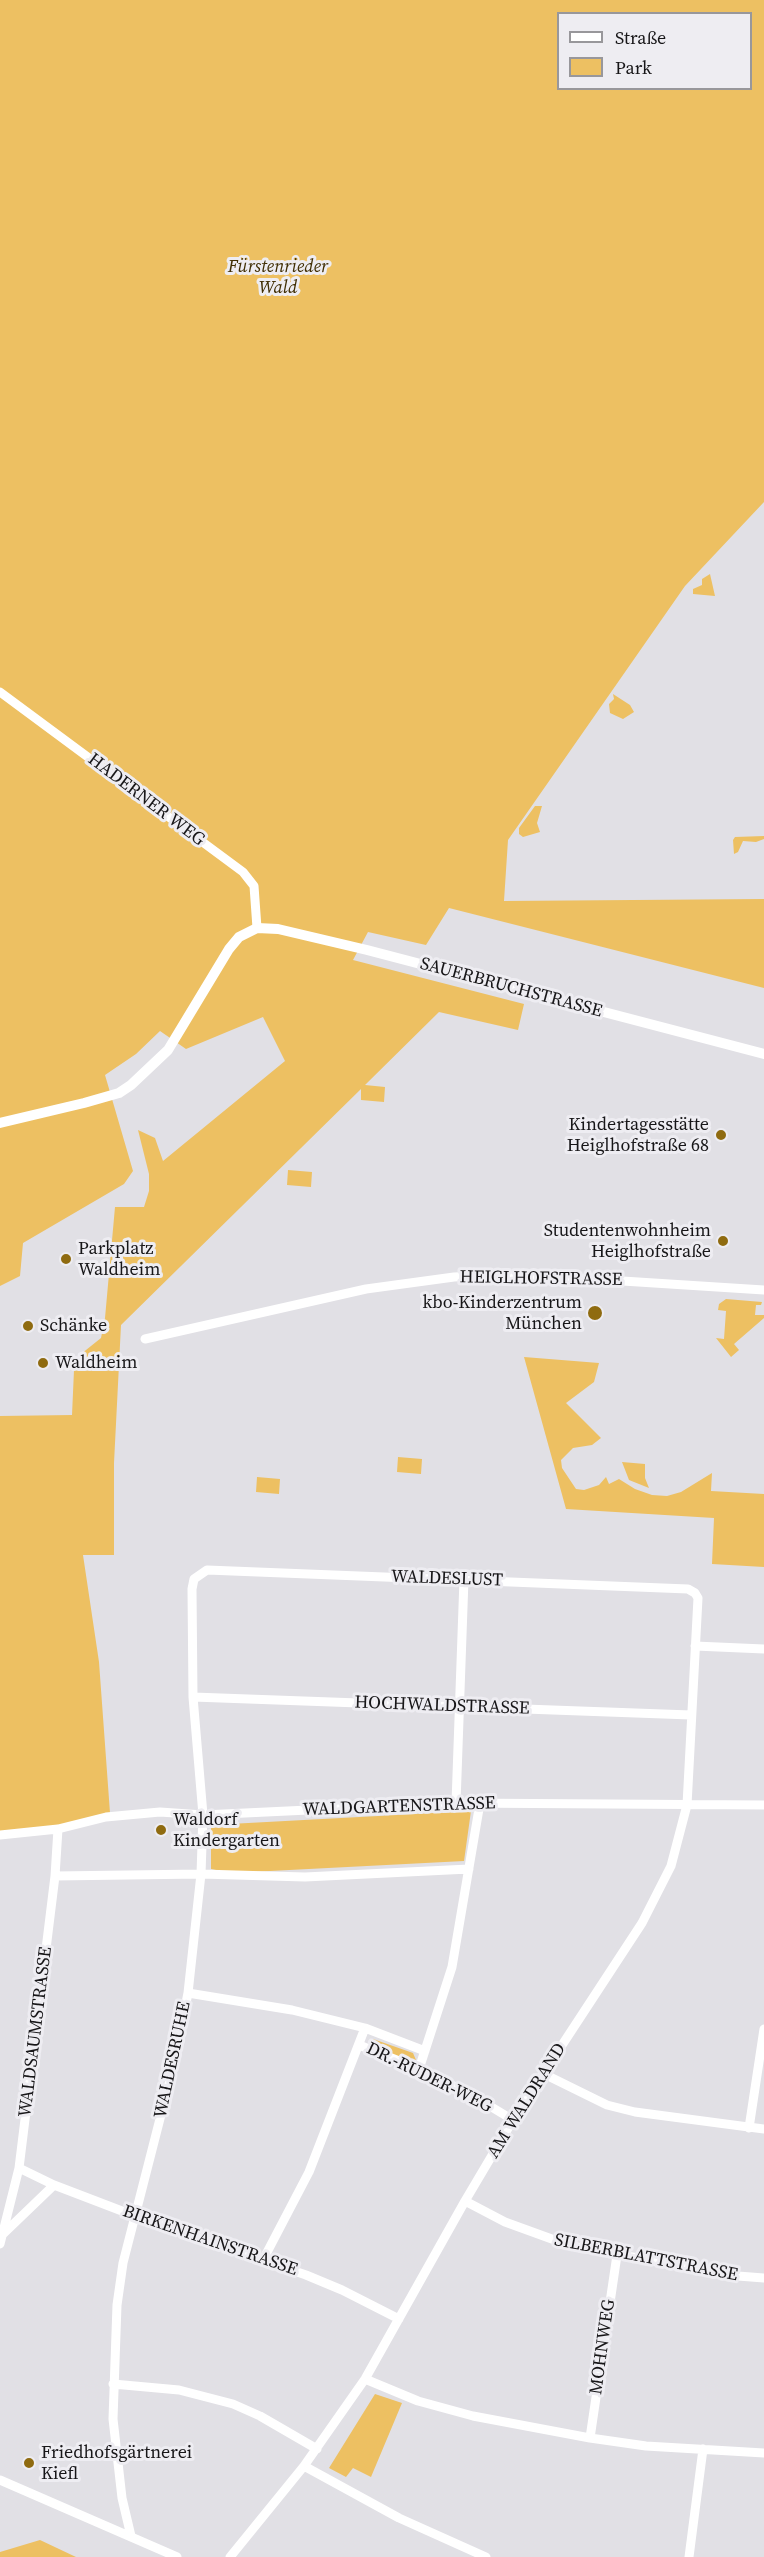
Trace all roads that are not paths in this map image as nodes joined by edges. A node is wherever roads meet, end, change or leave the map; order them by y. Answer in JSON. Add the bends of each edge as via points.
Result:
{"nodes":[{"id":1,"x":0,"y":692,"type":"edge"},
{"id":2,"x":257,"y":928,"type":"junction"},
{"id":3,"x":764,"y":1054,"type":"edge"},
{"id":4,"x":0,"y":1123,"type":"edge"},
{"id":5,"x":764,"y":1290,"type":"edge"},
{"id":6,"x":145,"y":1339,"type":"dead end"},
{"id":7,"x":194,"y":1579,"type":"joint"},
{"id":8,"x":464,"y":1579,"type":"junction"},
{"id":9,"x":699,"y":1598,"type":"joint"},
{"id":10,"x":696,"y":1646,"type":"junction"},
{"id":11,"x":764,"y":1649,"type":"edge"},
{"id":12,"x":193,"y":1697,"type":"junction"},
{"id":13,"x":459,"y":1707,"type":"junction"},
{"id":14,"x":691,"y":1715,"type":"junction"},
{"id":15,"x":456,"y":1803,"type":"junction"},
{"id":16,"x":480,"y":1803,"type":"junction"},
{"id":17,"x":687,"y":1805,"type":"junction"},
{"id":18,"x":764,"y":1805,"type":"edge"},
{"id":19,"x":203,"y":1815,"type":"junction"},
{"id":20,"x":58,"y":1829,"type":"junction"},
{"id":21,"x":0,"y":1834,"type":"edge"},
{"id":22,"x":469,"y":1869,"type":"junction"},
{"id":23,"x":201,"y":1874,"type":"junction"},
{"id":24,"x":55,"y":1876,"type":"junction"},
{"id":25,"x":188,"y":1993,"type":"junction"},
{"id":26,"x":365,"y":2028,"type":"junction"},
{"id":27,"x":764,"y":2029,"type":"edge"},
{"id":28,"x":359,"y":2045,"type":"junction"},
{"id":29,"x":425,"y":2051,"type":"junction"},
{"id":30,"x":419,"y":2069,"type":"junction"},
{"id":31,"x":544,"y":2074,"type":"junction"},
{"id":32,"x":513,"y":2120,"type":"junction"},
{"id":33,"x":749,"y":2128,"type":"junction"},
{"id":34,"x":764,"y":2128,"type":"edge"},
{"id":35,"x":19,"y":2169,"type":"junction"},
{"id":36,"x":54,"y":2185,"type":"junction"},
{"id":37,"x":465,"y":2201,"type":"junction"},
{"id":38,"x":135,"y":2216,"type":"junction"},
{"id":39,"x":1,"y":2237,"type":"edge"},
{"id":40,"x":617,"y":2255,"type":"junction"},
{"id":41,"x":263,"y":2260,"type":"junction"},
{"id":42,"x":764,"y":2278,"type":"edge"},
{"id":43,"x":399,"y":2319,"type":"junction"},
{"id":44,"x":365,"y":2379,"type":"junction"},
{"id":45,"x":113,"y":2384,"type":"junction"},
{"id":46,"x":590,"y":2438,"type":"junction"},
{"id":47,"x":317,"y":2449,"type":"junction"},
{"id":48,"x":703,"y":2450,"type":"junction"},
{"id":49,"x":764,"y":2452,"type":"edge"},
{"id":50,"x":304,"y":2466,"type":"junction"},
{"id":51,"x":0,"y":2480,"type":"edge"},
{"id":52,"x":131,"y":2536,"type":"junction"},
{"id":53,"x":177,"y":2557,"type":"edge"},
{"id":54,"x":230,"y":2557,"type":"edge"},
{"id":55,"x":486,"y":2557,"type":"edge"},
{"id":56,"x":689,"y":2557,"type":"edge"}],
"edges":[{"from":1,"to":2,"type":"street","name":"HADERNER WEG","via":[[243,872],[254,886]]},
{"from":2,"to":3,"type":"street","name":"SAUERBRUCHSTRASSE","via":[[367,951]]},
{"from":2,"to":4,"type":"street","via":[[234,943],[168,1050],[131,1085],[119,1093]]},
{"from":5,"to":6,"type":"street","name":"HEIGLHOFSTRASSE","via":[[493,1275],[454,1277],[366,1289]]},
{"from":7,"to":8,"type":"street","name":"WALDESLUST","via":[[207,1570]]},
{"from":7,"to":12,"type":"street","name":"WALDESRUHE"},
{"from":8,"to":9,"type":"street","name":"WALDESLUST","via":[[688,1589]]},
{"from":8,"to":13,"type":"street"},
{"from":9,"to":10,"type":"street","name":"AM WALDRAND"},
{"from":10,"to":11,"type":"street"},
{"from":10,"to":14,"type":"street","name":"AM WALDRAND"},
{"from":12,"to":13,"type":"street","name":"HOCHWALDSTRASSE"},
{"from":12,"to":19,"type":"street","name":"WALDESRUHE"},
{"from":13,"to":14,"type":"street","name":"HOCHWALDSTRASSE"},
{"from":13,"to":15,"type":"street"},
{"from":14,"to":17,"type":"street","name":"AM WALDRAND"},
{"from":15,"to":16,"type":"street","name":"WALDGARTENSTRASSE"},
{"from":15,"to":19,"type":"street","name":"WALDGARTENSTRASSE"},
{"from":16,"to":17,"type":"street","name":"WALDGARTENSTRASSE"},
{"from":16,"to":22,"type":"street"},
{"from":17,"to":18,"type":"street","name":"WALDGARTENSTRASSE"},
{"from":17,"to":31,"type":"street","name":"AM WALDRAND","via":[[671,1866],[642,1923]]},
{"from":19,"to":20,"type":"street","name":"WALDGARTENSTRASSE","via":[[160,1812],[106,1816]]},
{"from":19,"to":23,"type":"street","name":"WALDESRUHE"},
{"from":20,"to":21,"type":"street","name":"WALDGARTENSTRASSE"},
{"from":20,"to":24,"type":"street","name":"WALDSAUMSTRASSE"},
{"from":22,"to":23,"type":"street","via":[[305,1877]]},
{"from":22,"to":29,"type":"street","via":[[452,1967]]},
{"from":23,"to":24,"type":"street"},
{"from":23,"to":25,"type":"street","name":"WALDESRUHE"},
{"from":24,"to":35,"type":"street","name":"WALDSAUMSTRASSE"},
{"from":25,"to":26,"type":"street","name":"DR.-RUDER-WEG","via":[[283,2008]]},
{"from":25,"to":38,"type":"street","name":"WALDESRUHE","via":[[173,2071]]},
{"from":26,"to":28,"type":"street","name":"DR.-RUDER-WEG"},
{"from":26,"to":29,"type":"street","name":"DR.-RUDER-WEG"},
{"from":27,"to":33,"type":"street"},
{"from":28,"to":30,"type":"street","name":"DR.-RUDER-WEG"},
{"from":28,"to":41,"type":"street","via":[[309,2172]]},
{"from":29,"to":30,"type":"street"},
{"from":30,"to":32,"type":"street","name":"DR.-RUDER-WEG"},
{"from":31,"to":32,"type":"street","name":"AM WALDRAND"},
{"from":31,"to":33,"type":"street","via":[[607,2105]]},
{"from":32,"to":37,"type":"street","name":"AM WALDRAND"},
{"from":33,"to":34,"type":"street"},
{"from":35,"to":36,"type":"street","name":"BIRKENHAINSTRASSE"},
{"from":35,"to":39,"type":"street","name":"WALDSAUMSTRASSE"},
{"from":36,"to":38,"type":"street","name":"BIRKENHAINSTRASSE"},
{"from":36,"to":39,"type":"street","name":"WALDSAUMSTRASSE"},
{"from":37,"to":40,"type":"street","name":"SILBERBLATTSTRASSE","via":[[537,2235]]},
{"from":37,"to":43,"type":"street","name":"AM WALDRAND"},
{"from":38,"to":41,"type":"street","name":"BIRKENHAINSTRASSE"},
{"from":38,"to":45,"type":"street","name":"WALDESRUHE","via":[[117,2305]]},
{"from":40,"to":42,"type":"street","name":"SILBERBLATTSTRASSE"},
{"from":40,"to":46,"type":"street","name":"MOHNWEG"},
{"from":41,"to":43,"type":"street","name":"BIRKENHAINSTRASSE","via":[[342,2289]]},
{"from":43,"to":44,"type":"street","name":"AM WALDRAND"},
{"from":44,"to":46,"type":"street","via":[[418,2401],[473,2416]]},
{"from":44,"to":47,"type":"street","name":"AM WALDRAND"},
{"from":45,"to":47,"type":"street","via":[[179,2390],[233,2404]]},
{"from":45,"to":52,"type":"street","name":"WALDESRUHE","via":[[116,2457]]},
{"from":46,"to":48,"type":"street"},
{"from":47,"to":50,"type":"street","name":"AM WALDRAND"},
{"from":48,"to":49,"type":"street"},
{"from":48,"to":56,"type":"street"},
{"from":50,"to":54,"type":"street","name":"AM WALDRAND"},
{"from":50,"to":55,"type":"street","via":[[399,2518]]},
{"from":51,"to":52,"type":"street"},
{"from":52,"to":53,"type":"street"}]}
